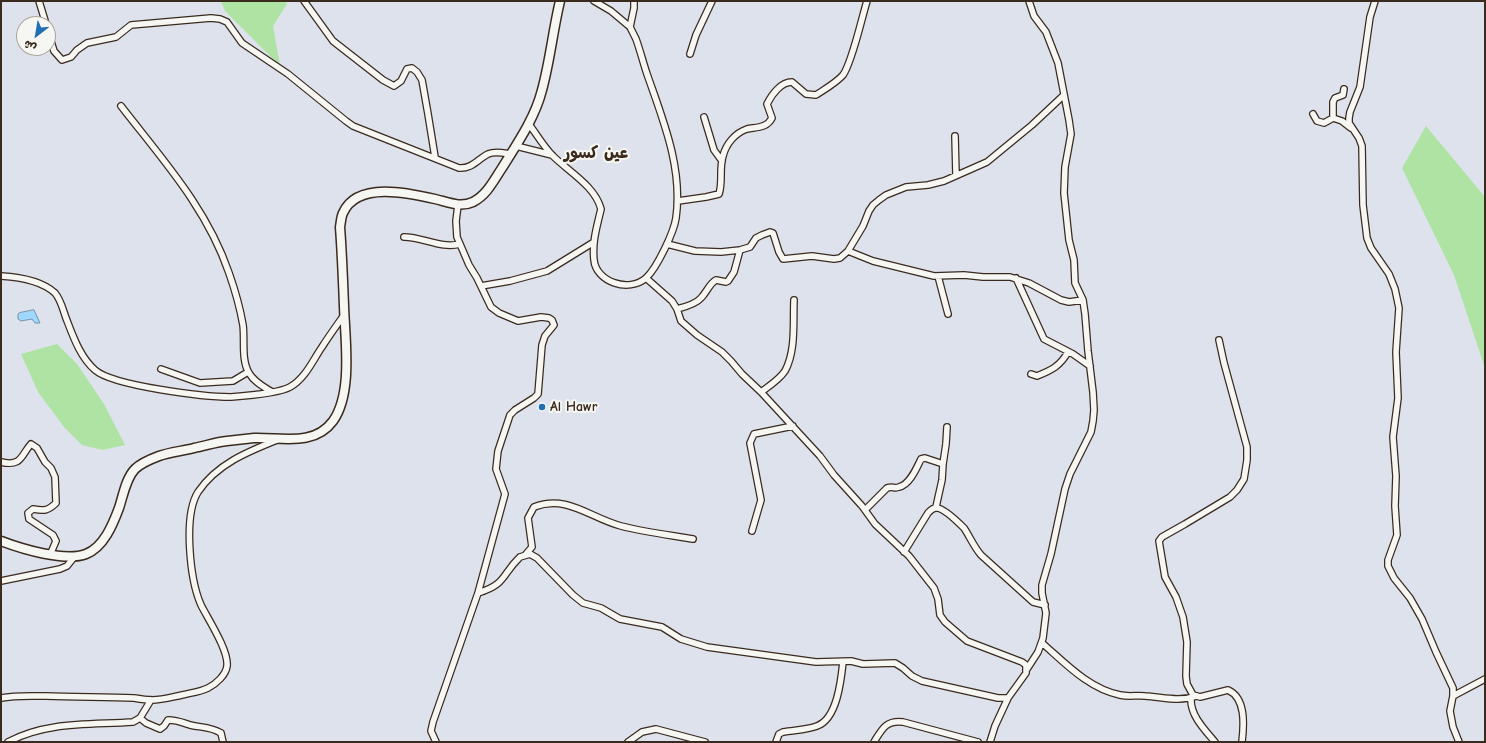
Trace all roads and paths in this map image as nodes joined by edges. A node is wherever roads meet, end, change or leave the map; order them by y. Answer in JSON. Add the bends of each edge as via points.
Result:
{"nodes":[{"id":1,"x":39,"y":1,"type":"edge"},
{"id":2,"x":304,"y":1,"type":"edge"},
{"id":3,"x":560,"y":1,"type":"edge"},
{"id":4,"x":594,"y":1,"type":"edge"},
{"id":5,"x":634,"y":1,"type":"edge"},
{"id":6,"x":712,"y":1,"type":"edge"},
{"id":7,"x":867,"y":1,"type":"edge"},
{"id":8,"x":1029,"y":1,"type":"edge"},
{"id":9,"x":1375,"y":1,"type":"edge"},
{"id":10,"x":44,"y":16,"type":"edge"},
{"id":11,"x":630,"y":27,"type":"junction"},
{"id":12,"x":56,"y":53,"type":"edge"},
{"id":13,"x":690,"y":54,"type":"dead end"},
{"id":14,"x":1344,"y":89,"type":"dead end"},
{"id":15,"x":1064,"y":95,"type":"junction"},
{"id":16,"x":121,"y":106,"type":"dead end"},
{"id":17,"x":1314,"y":114,"type":"dead end"},
{"id":18,"x":704,"y":117,"type":"dead end"},
{"id":19,"x":1333,"y":118,"type":"junction"},
{"id":20,"x":528,"y":123,"type":"junction"},
{"id":21,"x":1354,"y":131,"type":"junction"},
{"id":22,"x":955,"y":136,"type":"dead end"},
{"id":23,"x":516,"y":146,"type":"junction"},
{"id":24,"x":510,"y":154,"type":"junction"},
{"id":25,"x":552,"y":155,"type":"junction"},
{"id":26,"x":435,"y":157,"type":"junction"},
{"id":27,"x":722,"y":161,"type":"junction"},
{"id":28,"x":956,"y":175,"type":"junction"},
{"id":29,"x":678,"y":201,"type":"junction"},
{"id":30,"x":458,"y":205,"type":"junction"},
{"id":31,"x":404,"y":237,"type":"dead end"},
{"id":32,"x":594,"y":242,"type":"junction"},
{"id":33,"x":460,"y":244,"type":"junction"},
{"id":34,"x":667,"y":244,"type":"junction"},
{"id":35,"x":740,"y":250,"type":"junction"},
{"id":36,"x":848,"y":251,"type":"junction"},
{"id":37,"x":1,"y":276,"type":"edge"},
{"id":38,"x":938,"y":276,"type":"junction"},
{"id":39,"x":646,"y":278,"type":"junction"},
{"id":40,"x":1016,"y":278,"type":"junction"},
{"id":41,"x":481,"y":286,"type":"junction"},
{"id":42,"x":794,"y":300,"type":"dead end"},
{"id":43,"x":1083,"y":300,"type":"junction"},
{"id":44,"x":677,"y":309,"type":"junction"},
{"id":45,"x":344,"y":314,"type":"junction"},
{"id":46,"x":948,"y":314,"type":"dead end"},
{"id":47,"x":1219,"y":340,"type":"dead end"},
{"id":48,"x":1068,"y":352,"type":"junction"},
{"id":49,"x":1090,"y":366,"type":"junction"},
{"id":50,"x":161,"y":369,"type":"dead end"},
{"id":51,"x":248,"y":372,"type":"junction"},
{"id":52,"x":1031,"y":374,"type":"dead end"},
{"id":53,"x":272,"y":392,"type":"junction"},
{"id":54,"x":761,"y":392,"type":"junction"},
{"id":55,"x":793,"y":426,"type":"junction"},
{"id":56,"x":948,"y":426,"type":"dead end"},
{"id":57,"x":278,"y":440,"type":"junction"},
{"id":58,"x":1,"y":462,"type":"edge"},
{"id":59,"x":943,"y":464,"type":"junction"},
{"id":60,"x":936,"y":508,"type":"junction"},
{"id":61,"x":865,"y":510,"type":"junction"},
{"id":62,"x":752,"y":531,"type":"dead end"},
{"id":63,"x":693,"y":540,"type":"dead end"},
{"id":64,"x":1,"y":541,"type":"edge"},
{"id":65,"x":904,"y":552,"type":"junction"},
{"id":66,"x":526,"y":554,"type":"junction"},
{"id":67,"x":50,"y":555,"type":"junction"},
{"id":68,"x":76,"y":556,"type":"junction"},
{"id":69,"x":1,"y":581,"type":"edge"},
{"id":70,"x":478,"y":593,"type":"junction"},
{"id":71,"x":1045,"y":605,"type":"junction"},
{"id":72,"x":1042,"y":643,"type":"junction"},
{"id":73,"x":843,"y":662,"type":"junction"},
{"id":74,"x":1027,"y":669,"type":"junction"},
{"id":75,"x":1485,"y":679,"type":"edge"},
{"id":76,"x":1453,"y":696,"type":"junction"},
{"id":77,"x":1194,"y":697,"type":"junction"},
{"id":78,"x":1,"y":698,"type":"edge"},
{"id":79,"x":1008,"y":698,"type":"junction"},
{"id":80,"x":151,"y":700,"type":"junction"},
{"id":81,"x":140,"y":718,"type":"junction"},
{"id":82,"x":8,"y":742,"type":"edge"},
{"id":83,"x":223,"y":742,"type":"edge"},
{"id":84,"x":436,"y":742,"type":"edge"},
{"id":85,"x":628,"y":742,"type":"edge"},
{"id":86,"x":705,"y":742,"type":"edge"},
{"id":87,"x":776,"y":742,"type":"edge"},
{"id":88,"x":874,"y":742,"type":"edge"},
{"id":89,"x":978,"y":742,"type":"edge"},
{"id":90,"x":990,"y":742,"type":"edge"},
{"id":91,"x":1215,"y":742,"type":"edge"},
{"id":92,"x":1242,"y":742,"type":"edge"},
{"id":93,"x":1459,"y":742,"type":"edge"}],
"edges":[{"from":1,"to":10,"type":"street"},
{"from":2,"to":26,"type":"street","via":[[333,41],[383,80],[394,86],[401,81],[407,69],[412,68],[417,72],[422,80]]},
{"from":3,"to":20,"type":"main road","via":[[542,91]]},
{"from":4,"to":11,"type":"street","via":[[612,11]]},
{"from":5,"to":11,"type":"street"},
{"from":6,"to":13,"type":"street"},
{"from":7,"to":27,"type":"street","via":[[844,73],[816,95],[806,94],[792,82],[780,86],[767,104],[772,118],[770,122],[762,127],[746,129],[733,137]]},
{"from":8,"to":15,"type":"street","via":[[1034,16],[1051,43],[1061,74]]},
{"from":9,"to":21,"type":"street","via":[[1370,16],[1360,87],[1350,112],[1349,123]]},
{"from":11,"to":29,"type":"street","via":[[670,143]]},
{"from":12,"to":26,"type":"street","via":[[62,60],[71,57],[87,43],[116,37],[131,25],[220,19],[226,22],[242,43],[288,74],[346,121],[362,130]]},
{"from":14,"to":19,"type":"street","via":[[1343,95],[1335,98],[1333,102]]},
{"from":15,"to":28,"type":"street","via":[[987,162]]},
{"from":15,"to":43,"type":"street","via":[[1071,128],[1064,180],[1068,240],[1074,260],[1076,287]]},
{"from":16,"to":51,"type":"street","via":[[196,205],[218,244],[232,279],[240,312]]},
{"from":17,"to":19,"type":"street","via":[[1317,121],[1324,123]]},
{"from":18,"to":27,"type":"street","via":[[714,150]]},
{"from":19,"to":21,"type":"street","via":[[1342,121]]},
{"from":20,"to":23,"type":"main road"},
{"from":20,"to":25,"type":"street"},
{"from":21,"to":76,"type":"street","via":[[1362,146],[1363,205],[1367,238],[1389,274],[1399,308],[1396,352],[1398,398],[1393,442],[1397,535],[1388,566],[1422,619],[1453,688]]},
{"from":22,"to":28,"type":"street"},
{"from":23,"to":24,"type":"main road"},
{"from":23,"to":25,"type":"street"},
{"from":24,"to":26,"type":"street","via":[[488,154],[463,168]]},
{"from":24,"to":30,"type":"main road","via":[[486,191],[471,202]]},
{"from":25,"to":32,"type":"street","via":[[573,172],[600,205]]},
{"from":27,"to":29,"type":"street","via":[[719,194]]},
{"from":28,"to":36,"type":"street","via":[[938,183],[900,189],[879,200],[869,211]]},
{"from":29,"to":34,"type":"street","via":[[676,219]]},
{"from":30,"to":33,"type":"street","via":[[456,221]]},
{"from":30,"to":45,"type":"main road","via":[[382,191],[364,194],[349,204],[344,211],[340,227]]},
{"from":31,"to":33,"type":"street","via":[[444,245]]},
{"from":32,"to":39,"type":"street","via":[[596,270],[605,279],[626,285]]},
{"from":32,"to":41,"type":"street","via":[[548,271]]},
{"from":33,"to":41,"type":"street"},
{"from":34,"to":35,"type":"street","via":[[695,251]]},
{"from":34,"to":39,"type":"street"},
{"from":35,"to":36,"type":"street","via":[[750,248],[756,238],[770,232],[773,233],[783,259],[812,256],[834,259],[840,258]]},
{"from":35,"to":44,"type":"street","via":[[734,272],[728,281],[716,280],[710,284],[701,298]]},
{"from":36,"to":38,"type":"street","via":[[874,261]]},
{"from":37,"to":53,"type":"street","via":[[40,284],[55,294],[81,352],[96,371],[105,376],[190,394],[230,397]]},
{"from":38,"to":40,"type":"street"},
{"from":38,"to":46,"type":"street"},
{"from":39,"to":44,"type":"street","via":[[672,301]]},
{"from":40,"to":43,"type":"street","via":[[1062,300]]},
{"from":40,"to":48,"type":"street","via":[[1044,339]]},
{"from":41,"to":70,"type":"street","via":[[491,307],[499,314],[518,321],[549,318],[554,325],[545,336],[542,345],[538,394],[510,415],[498,451],[496,469],[505,494]]},
{"from":42,"to":54,"type":"street","via":[[792,352],[788,364],[784,373]]},
{"from":43,"to":49,"type":"street"},
{"from":44,"to":54,"type":"street","via":[[681,321],[722,352]]},
{"from":45,"to":53,"type":"street","via":[[298,381],[287,388]]},
{"from":45,"to":57,"type":"main road","via":[[345,387],[334,420],[319,434],[303,439]]},
{"from":47,"to":77,"type":"street","via":[[1247,448],[1244,479],[1230,497],[1162,537],[1159,543],[1165,577],[1183,617],[1187,642],[1187,684]]},
{"from":48,"to":49,"type":"street"},
{"from":48,"to":52,"type":"street","via":[[1062,362],[1049,371],[1037,376]]},
{"from":49,"to":71,"type":"street","via":[[1092,427],[1065,489],[1042,585]]},
{"from":50,"to":51,"type":"street","via":[[200,383],[233,381]]},
{"from":51,"to":53,"type":"street","via":[[252,378]]},
{"from":54,"to":55,"type":"street"},
{"from":55,"to":61,"type":"street"},
{"from":55,"to":62,"type":"street","via":[[754,434],[750,444],[761,500]]},
{"from":56,"to":59,"type":"street"},
{"from":57,"to":68,"type":"main road","via":[[255,438],[224,441],[160,456],[144,463],[134,469],[128,480],[116,516],[104,538],[87,554]]},
{"from":57,"to":80,"type":"street","via":[[249,451],[223,467],[197,494],[189,519],[195,583],[201,604],[219,639],[227,666],[219,681],[207,689]]},
{"from":58,"to":67,"type":"street","via":[[16,462],[22,459],[31,444],[37,448],[51,468],[56,503],[48,510],[33,509],[28,513],[29,519],[53,535],[56,541]]},
{"from":59,"to":60,"type":"street"},
{"from":59,"to":61,"type":"street","via":[[921,459],[907,482],[899,488],[887,488]]},
{"from":60,"to":65,"type":"street","via":[[928,514]]},
{"from":60,"to":71,"type":"street","via":[[942,509],[964,528],[981,555],[1027,597]]},
{"from":61,"to":65,"type":"street","via":[[875,524]]},
{"from":63,"to":66,"type":"street","via":[[620,526],[567,504],[552,503],[534,507],[528,518],[532,547]]},
{"from":64,"to":67,"type":"main road"},
{"from":65,"to":74,"type":"street","via":[[934,588],[940,615],[952,630],[967,641],[1022,662]]},
{"from":66,"to":70,"type":"street","via":[[517,559],[500,583]]},
{"from":66,"to":73,"type":"street","via":[[533,555],[578,600],[601,608],[620,619],[662,627],[680,639],[707,648],[787,659]]},
{"from":67,"to":68,"type":"main road"},
{"from":68,"to":69,"type":"street","via":[[67,566],[60,569]]},
{"from":70,"to":84,"type":"street","via":[[433,722],[431,731]]},
{"from":71,"to":72,"type":"street","via":[[1046,623]]},
{"from":72,"to":74,"type":"street"},
{"from":72,"to":77,"type":"street","via":[[1077,674],[1105,690],[1120,695],[1176,700]]},
{"from":73,"to":79,"type":"street","via":[[895,664],[922,681]]},
{"from":73,"to":87,"type":"street","via":[[838,695],[823,723],[783,732],[779,734]]},
{"from":74,"to":79,"type":"street"},
{"from":75,"to":76,"type":"street"},
{"from":76,"to":93,"type":"street","via":[[1450,710]]},
{"from":77,"to":91,"type":"street","via":[[1190,706]]},
{"from":77,"to":92,"type":"street","via":[[1228,690],[1237,696],[1242,713]]},
{"from":78,"to":80,"type":"street","via":[[18,696]]},
{"from":79,"to":90,"type":"street"},
{"from":80,"to":81,"type":"street"},
{"from":81,"to":82,"type":"street","via":[[133,722],[48,728],[21,735]]},
{"from":81,"to":83,"type":"street","via":[[160,729],[168,720],[212,728],[221,733]]},
{"from":85,"to":86,"type":"street","via":[[642,732],[656,729]]},
{"from":88,"to":89,"type":"street","via":[[882,729],[894,721]]}]}
